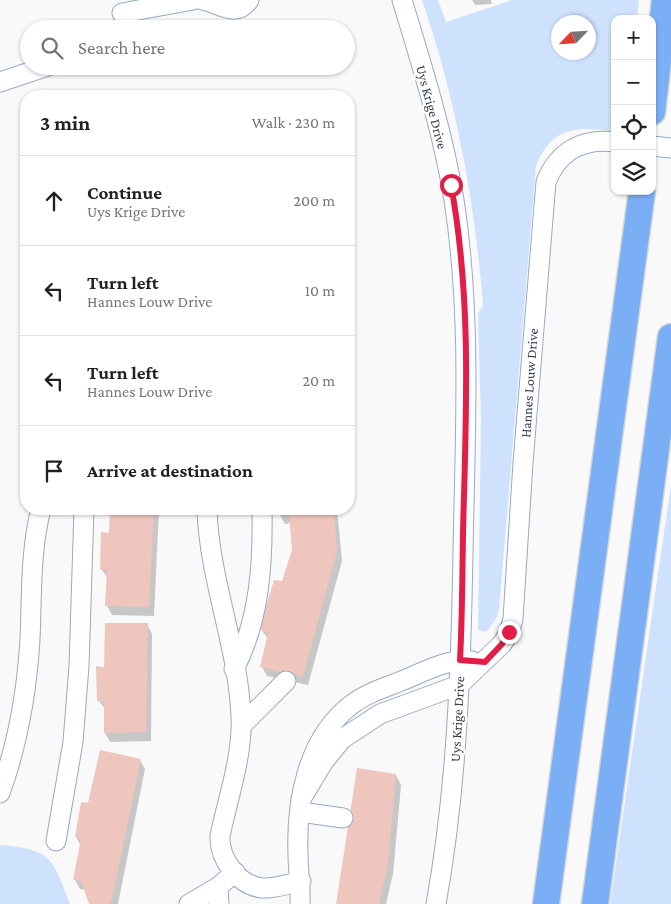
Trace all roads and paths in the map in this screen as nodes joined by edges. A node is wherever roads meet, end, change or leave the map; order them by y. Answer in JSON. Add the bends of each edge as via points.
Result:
{"nodes":[{"id":1,"x":193,"y":0,"type":"edge"},
{"id":2,"x":202,"y":0,"type":"edge"},
{"id":3,"x":249,"y":0,"type":"edge"},
{"id":4,"x":402,"y":0,"type":"edge"},
{"id":5,"x":665,"y":0,"type":"edge"},
{"id":6,"x":125,"y":13,"type":"edge"},
{"id":7,"x":21,"y":75,"type":"edge"},
{"id":8,"x":656,"y":79,"type":"edge"},
{"id":9,"x":0,"y":82,"type":"edge"},
{"id":10,"x":611,"y":142,"type":"edge"},
{"id":11,"x":656,"y":146,"type":"edge"},
{"id":12,"x":671,"y":148,"type":"edge"},
{"id":13,"x":641,"y":195,"type":"edge"},
{"id":14,"x":671,"y":337,"type":"edge"},
{"id":15,"x":40,"y":515,"type":"edge"},
{"id":16,"x":84,"y":515,"type":"edge"},
{"id":17,"x":207,"y":515,"type":"edge"},
{"id":18,"x":262,"y":515,"type":"edge"},
{"id":19,"x":460,"y":660,"type":"junction"},
{"id":20,"x":485,"y":662,"type":"junction"},
{"id":21,"x":234,"y":669,"type":"junction"},
{"id":22,"x":286,"y":681,"type":"dead end"},
{"id":23,"x":459,"y":685,"type":"junction"},
{"id":24,"x":240,"y":726,"type":"junction"},
{"id":25,"x":0,"y":793,"type":"edge"},
{"id":26,"x":300,"y":805,"type":"junction"},
{"id":27,"x":343,"y":818,"type":"dead end"},
{"id":28,"x":56,"y":841,"type":"dead end"},
{"id":29,"x":235,"y":872,"type":"junction"},
{"id":30,"x":301,"y":881,"type":"junction"},
{"id":31,"x":218,"y":895,"type":"edge"},
{"id":32,"x":189,"y":904,"type":"edge"},
{"id":33,"x":300,"y":904,"type":"edge"},
{"id":34,"x":436,"y":904,"type":"edge"},
{"id":35,"x":546,"y":904,"type":"edge"},
{"id":36,"x":595,"y":904,"type":"edge"}],
"edges":[{"from":1,"to":6,"type":"street"},
{"from":2,"to":3,"type":"street","via":[[235,10]]},
{"from":4,"to":19,"type":"street","name":"Uys Krige Drive","via":[[447,163],[463,280],[468,400]]},
{"from":5,"to":8,"type":"highway"},
{"from":7,"to":9,"type":"street"},
{"from":10,"to":20,"type":"street","name":"Hannes Louw Drive","via":[[588,142],[571,149],[554,164],[546,182],[513,619],[506,639]]},
{"from":11,"to":12,"type":"street"},
{"from":13,"to":35,"type":"highway"},
{"from":14,"to":36,"type":"highway"},
{"from":15,"to":25,"type":"street","via":[[33,546],[25,696],[10,767]]},
{"from":16,"to":28,"type":"street","via":[[73,742]]},
{"from":17,"to":21,"type":"street","via":[[211,560]]},
{"from":18,"to":21,"type":"street","via":[[262,562],[256,603],[246,644]]},
{"from":19,"to":20,"type":"street"},
{"from":19,"to":23,"type":"street","name":"Uys Krige Drive"},
{"from":19,"to":26,"type":"street","via":[[370,693],[352,704],[328,727]]},
{"from":20,"to":23,"type":"street","name":"Hannes Louw Drive"},
{"from":21,"to":24,"type":"street"},
{"from":22,"to":24,"type":"street"},
{"from":23,"to":26,"type":"street","via":[[380,714],[342,739],[324,761]]},
{"from":23,"to":34,"type":"street","name":"Uys Krige Drive","via":[[454,776]]},
{"from":24,"to":29,"type":"street","via":[[219,841],[224,858]]},
{"from":26,"to":27,"type":"street"},
{"from":26,"to":30,"type":"street","via":[[298,856]]},
{"from":29,"to":30,"type":"street","via":[[242,880],[264,888]]},
{"from":29,"to":31,"type":"street"},
{"from":30,"to":33,"type":"street"},
{"from":31,"to":32,"type":"street"}]}
